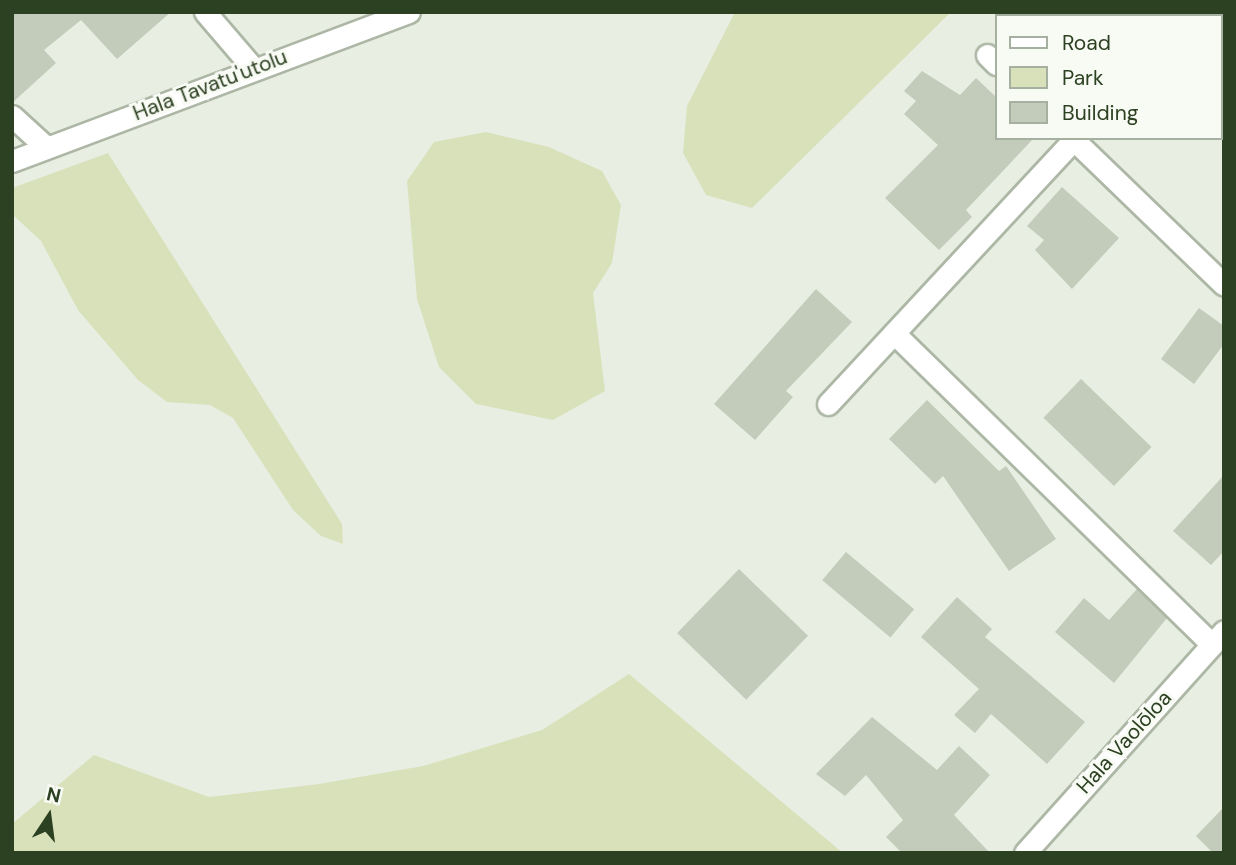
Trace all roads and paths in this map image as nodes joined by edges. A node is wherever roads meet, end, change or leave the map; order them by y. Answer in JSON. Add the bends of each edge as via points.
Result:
{"nodes":[{"id":1,"x":205,"y":12,"type":"edge"},
{"id":2,"x":409,"y":12,"type":"edge"},
{"id":3,"x":253,"y":68,"type":"junction"},
{"id":4,"x":12,"y":116,"type":"edge"},
{"id":5,"x":1072,"y":140,"type":"edge"},
{"id":6,"x":1074,"y":140,"type":"edge"},
{"id":7,"x":46,"y":147,"type":"junction"},
{"id":8,"x":12,"y":161,"type":"edge"},
{"id":9,"x":1224,"y":285,"type":"edge"},
{"id":10,"x":894,"y":333,"type":"junction"},
{"id":11,"x":828,"y":404,"type":"dead end"},
{"id":12,"x":1218,"y":637,"type":"edge"},
{"id":13,"x":1025,"y":853,"type":"edge"}],
"edges":[{"from":1,"to":3,"type":"street"},
{"from":2,"to":3,"type":"street","name":"Hala Tavatu'utolu"},
{"from":3,"to":7,"type":"street","name":"Hala Tavatu'utolu"},
{"from":4,"to":7,"type":"street"},
{"from":5,"to":10,"type":"street"},
{"from":6,"to":9,"type":"street"},
{"from":7,"to":8,"type":"street","name":"Hala Tavatu'utolu"},
{"from":10,"to":11,"type":"street"},
{"from":10,"to":12,"type":"street"},
{"from":12,"to":13,"type":"street","name":"Hala Vaolōloa"}]}
